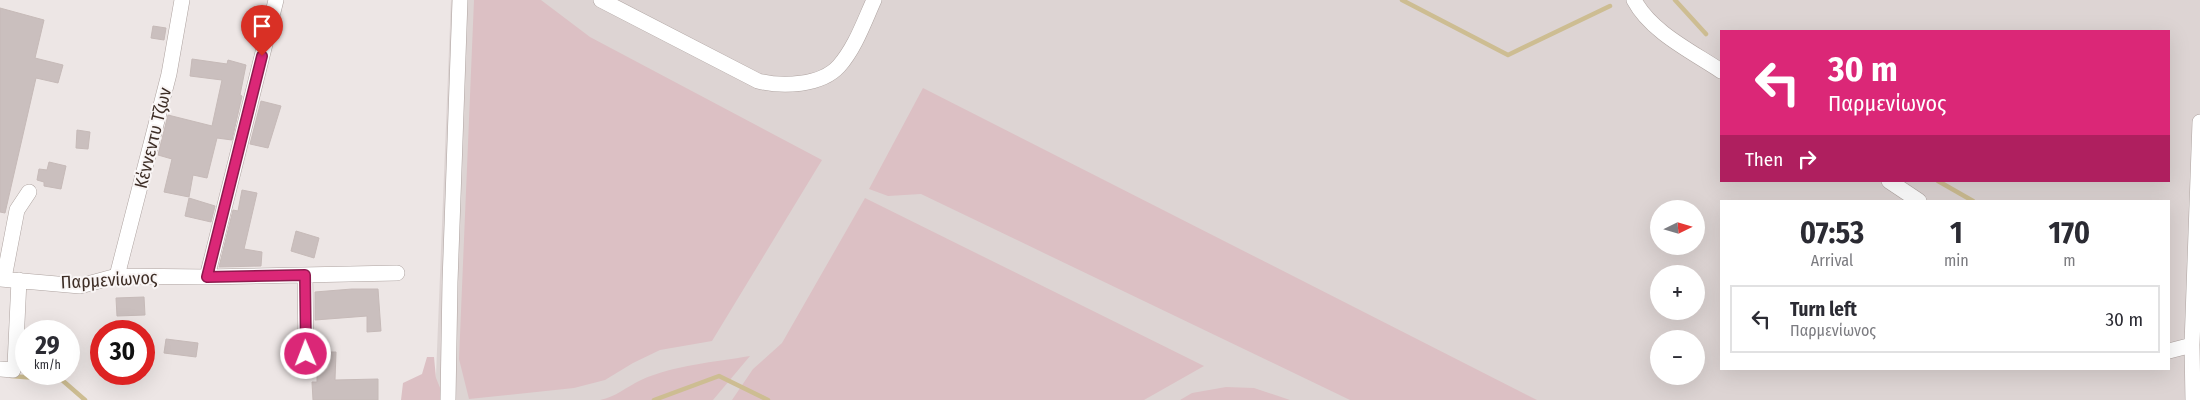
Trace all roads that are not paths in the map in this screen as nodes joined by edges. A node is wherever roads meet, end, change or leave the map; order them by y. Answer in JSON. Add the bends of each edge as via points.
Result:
{"nodes":[{"id":1,"x":182,"y":0,"type":"edge"},
{"id":2,"x":276,"y":0,"type":"edge"},
{"id":3,"x":460,"y":0,"type":"edge"},
{"id":4,"x":600,"y":0,"type":"edge"},
{"id":5,"x":874,"y":0,"type":"edge"},
{"id":6,"x":1634,"y":0,"type":"edge"},
{"id":7,"x":1720,"y":69,"type":"edge"},
{"id":8,"x":2200,"y":122,"type":"edge"},
{"id":9,"x":2198,"y":174,"type":"edge"},
{"id":10,"x":1890,"y":182,"type":"edge"},
{"id":11,"x":29,"y":192,"type":"dead end"},
{"id":12,"x":1917,"y":200,"type":"edge"},
{"id":13,"x":397,"y":273,"type":"dead end"},
{"id":14,"x":305,"y":275,"type":"junction"},
{"id":15,"x":117,"y":276,"type":"junction"},
{"id":16,"x":207,"y":277,"type":"junction"},
{"id":17,"x":8,"y":279,"type":"edge"},
{"id":18,"x":2192,"y":345,"type":"junction"},
{"id":19,"x":2170,"y":351,"type":"edge"},
{"id":20,"x":306,"y":354,"type":"dead end"},
{"id":21,"x":6,"y":370,"type":"edge"},
{"id":22,"x":448,"y":400,"type":"edge"},
{"id":23,"x":2193,"y":400,"type":"edge"}],
"edges":[{"from":1,"to":15,"type":"street","name":"Κέννεντυ Τζων","via":[[169,74]]},
{"from":2,"to":16,"type":"street"},
{"from":3,"to":22,"type":"street"},
{"from":4,"to":5,"type":"street","via":[[758,81],[773,85],[790,85],[824,77],[839,66]]},
{"from":6,"to":7,"type":"street","via":[[1641,14]]},
{"from":8,"to":9,"type":"street"},
{"from":9,"to":18,"type":"street"},
{"from":10,"to":12,"type":"street"},
{"from":11,"to":17,"type":"street","via":[[17,210]]},
{"from":13,"to":14,"type":"street","name":"Παρμενίωνος"},
{"from":14,"to":16,"type":"street","name":"Παρμενίωνος"},
{"from":14,"to":20,"type":"street"},
{"from":15,"to":16,"type":"street","name":"Παρμενίωνος"},
{"from":15,"to":17,"type":"street","name":"Παρμενίωνος","via":[[80,286]]},
{"from":17,"to":21,"type":"street","via":[[15,365]]},
{"from":18,"to":19,"type":"street"},
{"from":18,"to":23,"type":"street"}]}
